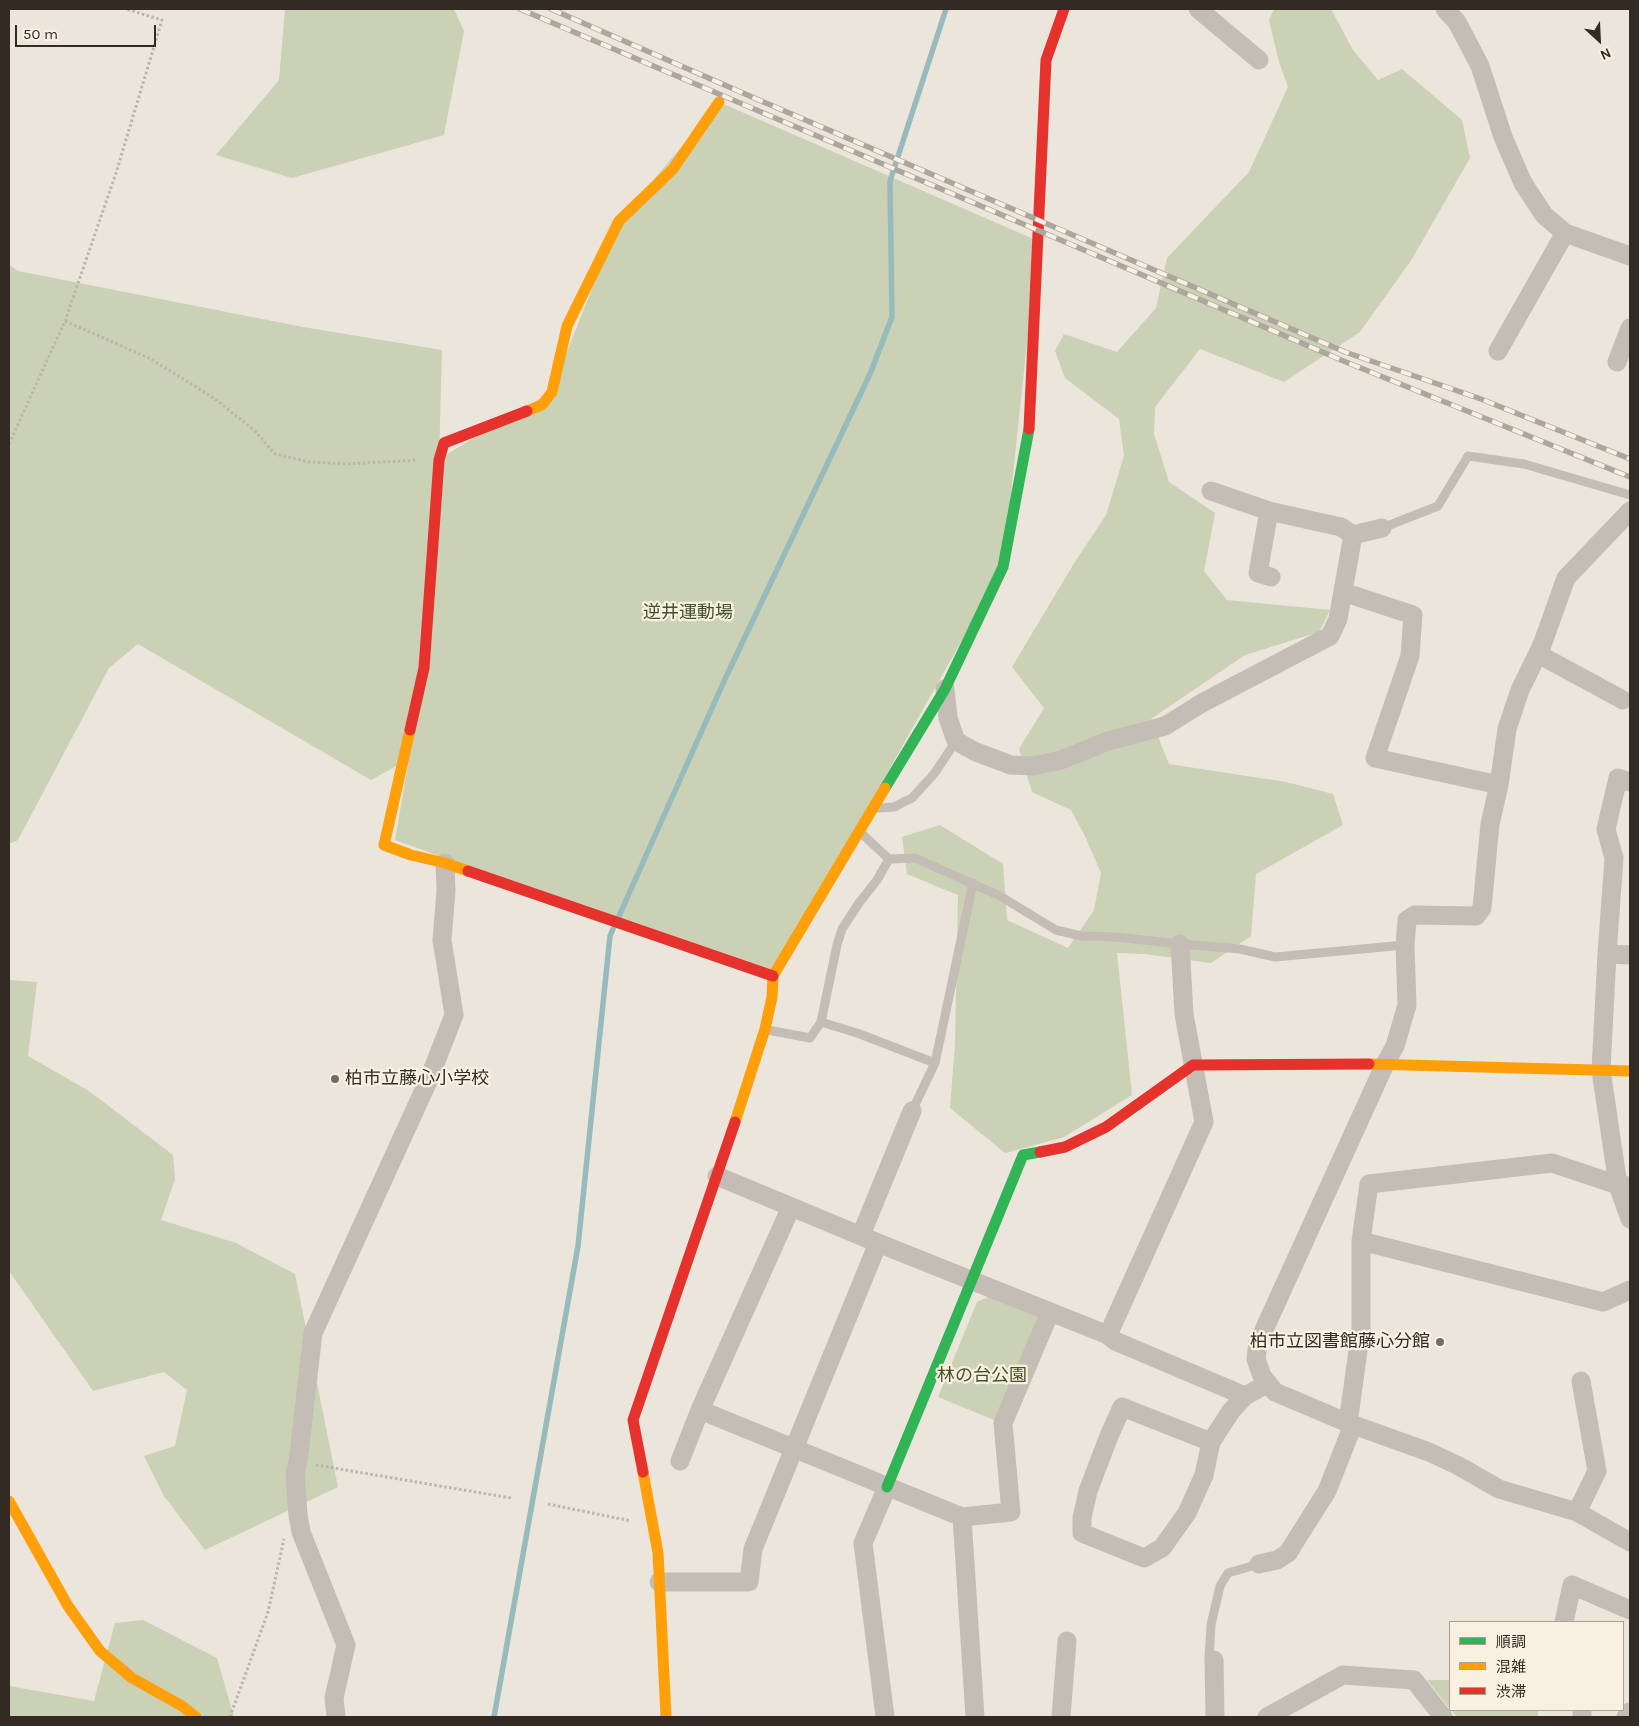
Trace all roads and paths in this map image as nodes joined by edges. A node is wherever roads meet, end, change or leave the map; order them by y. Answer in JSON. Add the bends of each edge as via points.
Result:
{"nodes":[{"id":1,"x":126,"y":9,"type":"edge"},
{"id":2,"x":1064,"y":9,"type":"edge"},
{"id":3,"x":1198,"y":9,"type":"edge"},
{"id":4,"x":1445,"y":9,"type":"edge"},
{"id":5,"x":1259,"y":60,"type":"dead end"},
{"id":6,"x":719,"y":102,"type":"dead end"},
{"id":7,"x":1565,"y":233,"type":"junction"},
{"id":8,"x":1630,"y":256,"type":"edge"},
{"id":9,"x":65,"y":321,"type":"junction"},
{"id":10,"x":1630,"y":328,"type":"edge"},
{"id":11,"x":1498,"y":351,"type":"dead end"},
{"id":12,"x":1617,"y":362,"type":"dead end"},
{"id":13,"x":9,"y":444,"type":"edge"},
{"id":14,"x":439,"y":460,"type":"junction"},
{"id":15,"x":1211,"y":491,"type":"dead end"},
{"id":16,"x":1630,"y":495,"type":"edge"},
{"id":17,"x":1269,"y":511,"type":"junction"},
{"id":18,"x":1630,"y":511,"type":"edge"},
{"id":19,"x":1382,"y":528,"type":"joint"},
{"id":20,"x":1353,"y":534,"type":"junction"},
{"id":21,"x":1271,"y":578,"type":"dead end"},
{"id":22,"x":1343,"y":592,"type":"junction"},
{"id":23,"x":1538,"y":654,"type":"junction"},
{"id":24,"x":944,"y":689,"type":"junction"},
{"id":25,"x":1622,"y":700,"type":"dead end"},
{"id":26,"x":956,"y":741,"type":"junction"},
{"id":27,"x":1630,"y":782,"type":"edge"},
{"id":28,"x":1499,"y":784,"type":"junction"},
{"id":29,"x":874,"y":809,"type":"junction"},
{"id":30,"x":860,"y":832,"type":"junction"},
{"id":31,"x":889,"y":859,"type":"junction"},
{"id":32,"x":445,"y":863,"type":"junction"},
{"id":33,"x":973,"y":883,"type":"junction"},
{"id":34,"x":1180,"y":944,"type":"junction"},
{"id":35,"x":1405,"y":945,"type":"junction"},
{"id":36,"x":1607,"y":954,"type":"junction"},
{"id":37,"x":1630,"y":955,"type":"edge"},
{"id":38,"x":774,"y":976,"type":"junction"},
{"id":39,"x":821,"y":1022,"type":"junction"},
{"id":40,"x":765,"y":1029,"type":"junction"},
{"id":41,"x":935,"y":1063,"type":"junction"},
{"id":42,"x":1385,"y":1064,"type":"junction"},
{"id":43,"x":1193,"y":1065,"type":"junction"},
{"id":44,"x":1602,"y":1070,"type":"junction"},
{"id":45,"x":1630,"y":1071,"type":"edge"},
{"id":46,"x":912,"y":1111,"type":"joint"},
{"id":47,"x":717,"y":1176,"type":"junction"},
{"id":48,"x":1624,"y":1185,"type":"edge"},
{"id":49,"x":791,"y":1207,"type":"junction"},
{"id":50,"x":1630,"y":1219,"type":"edge"},
{"id":51,"x":860,"y":1235,"type":"junction"},
{"id":52,"x":1361,"y":1241,"type":"junction"},
{"id":53,"x":878,"y":1243,"type":"junction"},
{"id":54,"x":971,"y":1280,"type":"junction"},
{"id":55,"x":1630,"y":1290,"type":"edge"},
{"id":56,"x":1050,"y":1312,"type":"junction"},
{"id":57,"x":1108,"y":1335,"type":"junction"},
{"id":58,"x":1581,"y":1380,"type":"dead end"},
{"id":59,"x":1267,"y":1384,"type":"junction"},
{"id":60,"x":1245,"y":1396,"type":"junction"},
{"id":61,"x":700,"y":1410,"type":"junction"},
{"id":62,"x":1350,"y":1424,"type":"junction"},
{"id":63,"x":1211,"y":1442,"type":"junction"},
{"id":64,"x":795,"y":1449,"type":"junction"},
{"id":65,"x":680,"y":1461,"type":"dead end"},
{"id":66,"x":298,"y":1462,"type":"junction"},
{"id":67,"x":887,"y":1487,"type":"junction"},
{"id":68,"x":511,"y":1498,"type":"dead end"},
{"id":69,"x":9,"y":1501,"type":"edge"},
{"id":70,"x":548,"y":1504,"type":"dead end"},
{"id":71,"x":1577,"y":1512,"type":"junction"},
{"id":72,"x":962,"y":1517,"type":"junction"},
{"id":73,"x":652,"y":1525,"type":"junction"},
{"id":74,"x":301,"y":1532,"type":"junction"},
{"id":75,"x":1630,"y":1542,"type":"edge"},
{"id":76,"x":1259,"y":1564,"type":"joint"},
{"id":77,"x":659,"y":1582,"type":"junction"},
{"id":78,"x":1628,"y":1604,"type":"edge"},
{"id":79,"x":1564,"y":1621,"type":"edge"},
{"id":80,"x":1067,"y":1642,"type":"dead end"},
{"id":81,"x":1214,"y":1660,"type":"joint"},
{"id":82,"x":1630,"y":1712,"type":"edge"},
{"id":83,"x":196,"y":1717,"type":"edge"},
{"id":84,"x":230,"y":1717,"type":"edge"},
{"id":85,"x":336,"y":1717,"type":"edge"},
{"id":86,"x":666,"y":1717,"type":"edge"},
{"id":87,"x":885,"y":1717,"type":"edge"},
{"id":88,"x":975,"y":1717,"type":"edge"},
{"id":89,"x":1061,"y":1717,"type":"edge"},
{"id":90,"x":1215,"y":1717,"type":"edge"},
{"id":91,"x":1267,"y":1717,"type":"edge"},
{"id":92,"x":1442,"y":1717,"type":"edge"},
{"id":93,"x":1626,"y":1717,"type":"edge"}],
"edges":[{"from":1,"to":9,"type":"path","via":[[162,20],[116,173]]},
{"from":2,"to":24,"type":"street","via":[[1046,60],[1029,432],[1003,567]]},
{"from":3,"to":5,"type":"street"},
{"from":4,"to":7,"type":"street","via":[[1457,22],[1480,66],[1502,137],[1523,183],[1544,215]]},
{"from":6,"to":14,"type":"street","via":[[673,169],[619,222],[567,326],[552,392],[542,405],[444,443]]},
{"from":7,"to":8,"type":"street"},
{"from":7,"to":11,"type":"street"},
{"from":9,"to":13,"type":"path"},
{"from":9,"to":14,"type":"path","via":[[152,359],[214,399],[255,431],[275,454],[309,462],[348,464]]},
{"from":10,"to":12,"type":"street"},
{"from":14,"to":32,"type":"street","via":[[424,668],[384,845]]},
{"from":15,"to":17,"type":"street"},
{"from":16,"to":19,"type":"lane","via":[[1524,464],[1468,456],[1438,506]]},
{"from":17,"to":20,"type":"street","via":[[1341,527]]},
{"from":17,"to":21,"type":"street","via":[[1258,573]]},
{"from":18,"to":23,"type":"street","via":[[1566,578]]},
{"from":19,"to":20,"type":"street"},
{"from":20,"to":22,"type":"street"},
{"from":22,"to":26,"type":"street","via":[[1338,619],[1330,636],[1165,726],[1033,766],[1011,765]]},
{"from":22,"to":28,"type":"street","via":[[1413,616],[1410,656],[1375,758]]},
{"from":23,"to":25,"type":"street"},
{"from":23,"to":28,"type":"street","via":[[1520,690],[1507,730]]},
{"from":24,"to":26,"type":"street","via":[[948,718]]},
{"from":24,"to":29,"type":"street"},
{"from":26,"to":29,"type":"lane","via":[[934,774],[912,798],[894,807]]},
{"from":27,"to":36,"type":"street","via":[[1618,778],[1606,829],[1614,858]]},
{"from":28,"to":35,"type":"street","via":[[1490,824],[1482,908],[1476,916],[1415,915],[1407,920]]},
{"from":29,"to":30,"type":"street"},
{"from":30,"to":31,"type":"lane"},
{"from":30,"to":38,"type":"street"},
{"from":31,"to":33,"type":"lane","via":[[915,858]]},
{"from":31,"to":39,"type":"lane","via":[[878,880],[842,929]]},
{"from":32,"to":38,"type":"street"},
{"from":32,"to":66,"type":"street","via":[[442,940],[454,1015],[429,1079],[313,1333]]},
{"from":33,"to":34,"type":"lane","via":[[1056,930],[1081,936],[1116,936]]},
{"from":33,"to":41,"type":"lane"},
{"from":34,"to":35,"type":"lane","via":[[1240,949],[1275,957]]},
{"from":34,"to":43,"type":"street","via":[[1184,1014]]},
{"from":35,"to":42,"type":"street","via":[[1407,1005],[1395,1046]]},
{"from":36,"to":37,"type":"street"},
{"from":36,"to":44,"type":"street"},
{"from":38,"to":40,"type":"street"},
{"from":39,"to":40,"type":"lane","via":[[810,1038]]},
{"from":39,"to":41,"type":"lane"},
{"from":40,"to":47,"type":"street"},
{"from":41,"to":46,"type":"lane"},
{"from":42,"to":43,"type":"street"},
{"from":42,"to":44,"type":"street"},
{"from":42,"to":59,"type":"street","via":[[1258,1344],[1256,1358]]},
{"from":43,"to":54,"type":"street","via":[[1106,1127],[1065,1147],[1023,1155]]},
{"from":43,"to":57,"type":"street","via":[[1204,1122]]},
{"from":44,"to":45,"type":"street"},
{"from":44,"to":48,"type":"street"},
{"from":46,"to":51,"type":"street"},
{"from":47,"to":49,"type":"street"},
{"from":47,"to":73,"type":"street","via":[[633,1420]]},
{"from":48,"to":50,"type":"street"},
{"from":48,"to":52,"type":"street","via":[[1552,1163],[1369,1184]]},
{"from":49,"to":51,"type":"street"},
{"from":49,"to":61,"type":"street"},
{"from":51,"to":53,"type":"street"},
{"from":52,"to":55,"type":"street","via":[[1603,1302]]},
{"from":52,"to":62,"type":"street","via":[[1361,1328]]},
{"from":53,"to":54,"type":"street"},
{"from":53,"to":64,"type":"street"},
{"from":54,"to":56,"type":"street"},
{"from":54,"to":67,"type":"street"},
{"from":56,"to":57,"type":"street"},
{"from":56,"to":72,"type":"street","via":[[1003,1423],[1011,1512]]},
{"from":57,"to":60,"type":"street","via":[[1115,1341]]},
{"from":58,"to":71,"type":"street","via":[[1597,1470]]},
{"from":59,"to":60,"type":"street"},
{"from":59,"to":62,"type":"street","via":[[1275,1392]]},
{"from":60,"to":63,"type":"street"},
{"from":61,"to":64,"type":"street"},
{"from":61,"to":65,"type":"street"},
{"from":62,"to":71,"type":"street","via":[[1429,1452],[1499,1490]]},
{"from":62,"to":76,"type":"street","via":[[1327,1491],[1288,1554]]},
{"from":63,"to":63,"type":"street","via":[[1204,1475],[1187,1512],[1162,1548],[1144,1558],[1082,1533],[1088,1491],[1122,1407]]},
{"from":64,"to":67,"type":"street"},
{"from":64,"to":77,"type":"street","via":[[752,1549],[749,1582]]},
{"from":66,"to":68,"type":"path"},
{"from":66,"to":74,"type":"street","via":[[295,1473]]},
{"from":67,"to":72,"type":"street"},
{"from":67,"to":87,"type":"street","via":[[863,1543]]},
{"from":69,"to":83,"type":"street","via":[[68,1606],[100,1651],[132,1678]]},
{"from":70,"to":73,"type":"path"},
{"from":71,"to":75,"type":"street"},
{"from":72,"to":88,"type":"street"},
{"from":73,"to":77,"type":"street"},
{"from":74,"to":84,"type":"path","via":[[284,1538],[268,1612]]},
{"from":74,"to":85,"type":"street","via":[[346,1645],[334,1698]]},
{"from":76,"to":81,"type":"lane","via":[[1228,1573],[1220,1586],[1211,1625],[1209,1658]]},
{"from":77,"to":86,"type":"street"},
{"from":78,"to":79,"type":"street","via":[[1572,1585]]},
{"from":80,"to":89,"type":"street"},
{"from":81,"to":90,"type":"street"},
{"from":82,"to":93,"type":"street"},
{"from":91,"to":92,"type":"street","via":[[1343,1676],[1414,1680]]}]}
